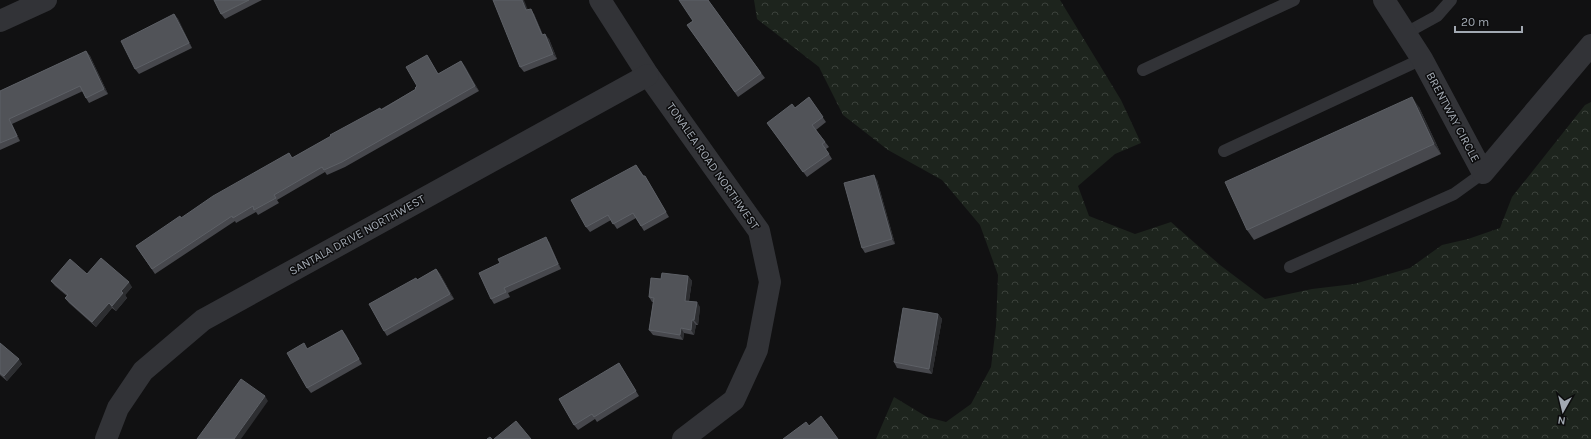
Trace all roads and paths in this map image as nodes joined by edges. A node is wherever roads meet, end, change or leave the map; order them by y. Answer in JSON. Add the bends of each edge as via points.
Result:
{"nodes":[{"id":1,"x":46,"y":0,"type":"edge"},
{"id":2,"x":600,"y":0,"type":"edge"},
{"id":3,"x":1294,"y":0,"type":"edge"},
{"id":4,"x":1384,"y":0,"type":"edge"},
{"id":5,"x":1451,"y":0,"type":"edge"},
{"id":6,"x":0,"y":21,"type":"edge"},
{"id":7,"x":1406,"y":33,"type":"junction"},
{"id":8,"x":1591,"y":45,"type":"edge"},
{"id":9,"x":1422,"y":59,"type":"junction"},
{"id":10,"x":1143,"y":70,"type":"dead end"},
{"id":11,"x":648,"y":75,"type":"junction"},
{"id":12,"x":1224,"y":151,"type":"dead end"},
{"id":13,"x":1483,"y":173,"type":"junction"},
{"id":14,"x":1290,"y":267,"type":"dead end"},
{"id":15,"x":106,"y":439,"type":"edge"},
{"id":16,"x":683,"y":439,"type":"edge"}],
"edges":[{"from":1,"to":6,"type":"street"},
{"from":2,"to":11,"type":"street","name":"TONALEA ROAD NORTHWEST"},
{"from":3,"to":10,"type":"lane"},
{"from":4,"to":7,"type":"street","name":"BRENTWAY CIRCLE"},
{"from":5,"to":7,"type":"lane","via":[[1437,16]]},
{"from":7,"to":9,"type":"street","name":"BRENTWAY CIRCLE"},
{"from":8,"to":13,"type":"street","name":"BRENTWAY CIRCLE"},
{"from":9,"to":12,"type":"lane"},
{"from":9,"to":13,"type":"street","name":"BRENTWAY CIRCLE"},
{"from":11,"to":15,"type":"street","name":"SANTALA DRIVE NORTHWEST","via":[[203,320],[143,371],[118,408]]},
{"from":11,"to":16,"type":"street","name":"TONALEA ROAD NORTHWEST","via":[[759,231],[770,282],[757,350],[734,400]]},
{"from":13,"to":14,"type":"lane","via":[[1454,194]]}]}
